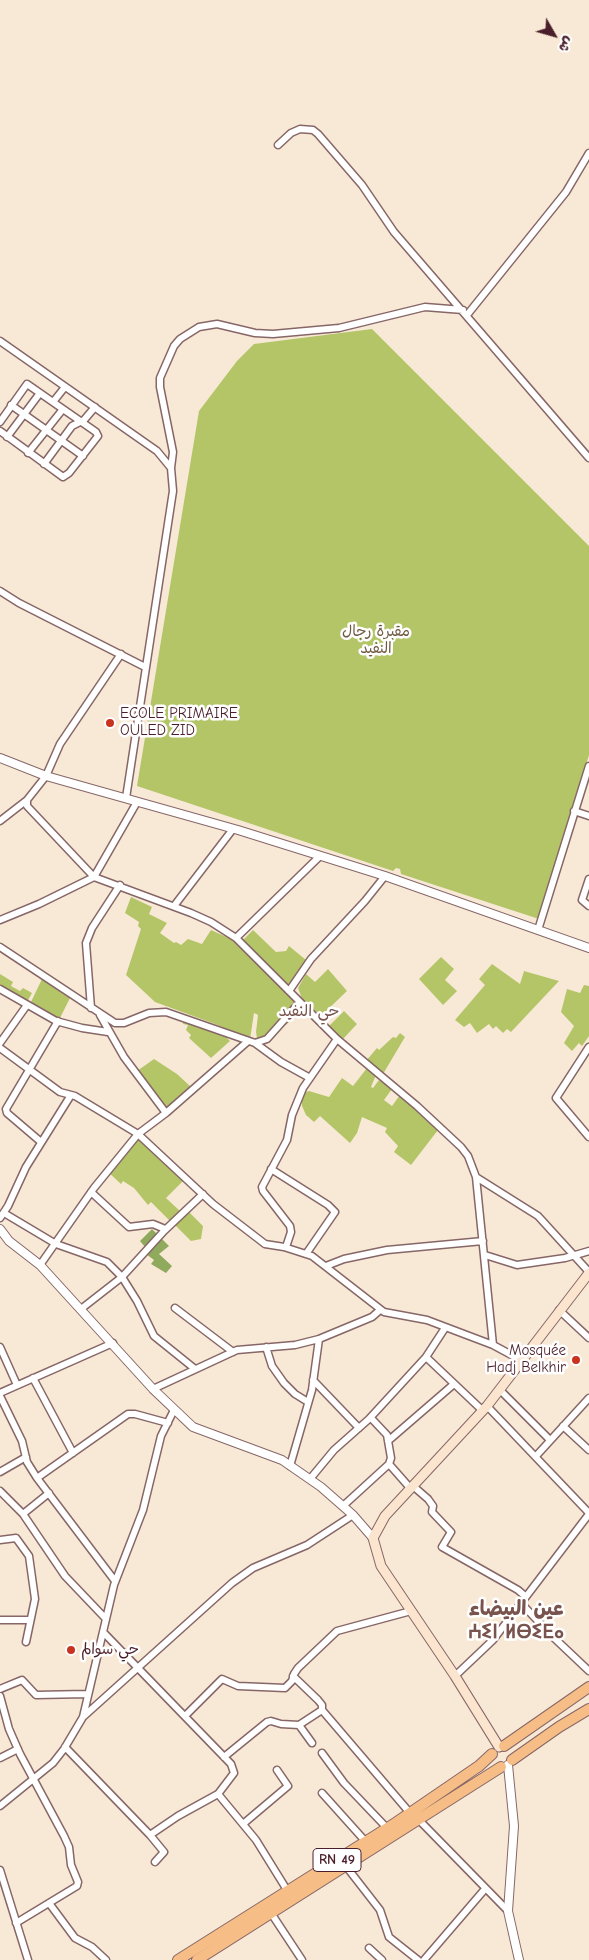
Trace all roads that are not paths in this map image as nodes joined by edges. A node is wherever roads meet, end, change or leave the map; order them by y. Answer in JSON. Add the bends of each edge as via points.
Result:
{"nodes":[{"id":1,"x":278,"y":145,"type":"dead end"},
{"id":2,"x":589,"y":153,"type":"edge"},
{"id":3,"x":465,"y":312,"type":"junction"},
{"id":4,"x":0,"y":341,"type":"edge"},
{"id":5,"x":65,"y":387,"type":"junction"},
{"id":6,"x":40,"y":393,"type":"junction"},
{"id":7,"x":53,"y":402,"type":"junction"},
{"id":8,"x":11,"y":406,"type":"junction"},
{"id":9,"x":95,"y":408,"type":"junction"},
{"id":10,"x":63,"y":409,"type":"junction"},
{"id":11,"x":24,"y":415,"type":"junction"},
{"id":12,"x":81,"y":421,"type":"junction"},
{"id":13,"x":0,"y":422,"type":"edge"},
{"id":14,"x":0,"y":430,"type":"edge"},
{"id":15,"x":46,"y":430,"type":"junction"},
{"id":16,"x":7,"y":437,"type":"junction"},
{"id":17,"x":61,"y":441,"type":"junction"},
{"id":18,"x":28,"y":453,"type":"junction"},
{"id":19,"x":83,"y":456,"type":"junction"},
{"id":20,"x":589,"y":458,"type":"edge"},
{"id":21,"x":44,"y":464,"type":"junction"},
{"id":22,"x":171,"y":468,"type":"junction"},
{"id":23,"x":0,"y":591,"type":"edge"},
{"id":24,"x":121,"y":654,"type":"junction"},
{"id":25,"x":145,"y":667,"type":"junction"},
{"id":26,"x":0,"y":758,"type":"edge"},
{"id":27,"x":589,"y":766,"type":"edge"},
{"id":28,"x":46,"y":776,"type":"junction"},
{"id":29,"x":126,"y":798,"type":"junction"},
{"id":30,"x":26,"y":800,"type":"junction"},
{"id":31,"x":137,"y":802,"type":"junction"},
{"id":32,"x":574,"y":811,"type":"junction"},
{"id":33,"x":589,"y":816,"type":"edge"},
{"id":34,"x":0,"y":821,"type":"edge"},
{"id":35,"x":233,"y":829,"type":"junction"},
{"id":36,"x":320,"y":856,"type":"junction"},
{"id":37,"x":385,"y":876,"type":"junction"},
{"id":38,"x":94,"y":877,"type":"junction"},
{"id":39,"x":589,"y":879,"type":"edge"},
{"id":40,"x":120,"y":885,"type":"junction"},
{"id":41,"x":174,"y":906,"type":"junction"},
{"id":42,"x":589,"y":906,"type":"edge"},
{"id":43,"x":0,"y":920,"type":"edge"},
{"id":44,"x":538,"y":930,"type":"junction"},
{"id":45,"x":236,"y":938,"type":"junction"},
{"id":46,"x":0,"y":947,"type":"edge"},
{"id":47,"x":589,"y":948,"type":"edge"},
{"id":48,"x":0,"y":989,"type":"edge"},
{"id":49,"x":289,"y":991,"type":"junction"},
{"id":50,"x":300,"y":1002,"type":"junction"},
{"id":51,"x":28,"y":1005,"type":"junction"},
{"id":52,"x":91,"y":1008,"type":"junction"},
{"id":53,"x":100,"y":1014,"type":"junction"},
{"id":54,"x":58,"y":1022,"type":"junction"},
{"id":55,"x":108,"y":1032,"type":"junction"},
{"id":56,"x":336,"y":1039,"type":"junction"},
{"id":57,"x":247,"y":1042,"type":"junction"},
{"id":58,"x":0,"y":1043,"type":"edge"},
{"id":59,"x":255,"y":1043,"type":"junction"},
{"id":60,"x":589,"y":1047,"type":"edge"},
{"id":61,"x":0,"y":1048,"type":"edge"},
{"id":62,"x":30,"y":1070,"type":"junction"},
{"id":63,"x":310,"y":1078,"type":"junction"},
{"id":64,"x":71,"y":1095,"type":"junction"},
{"id":65,"x":166,"y":1113,"type":"junction"},
{"id":66,"x":138,"y":1134,"type":"junction"},
{"id":67,"x":589,"y":1137,"type":"edge"},
{"id":68,"x":41,"y":1142,"type":"junction"},
{"id":69,"x":271,"y":1169,"type":"junction"},
{"id":70,"x":476,"y":1177,"type":"junction"},
{"id":71,"x":91,"y":1192,"type":"junction"},
{"id":72,"x":203,"y":1194,"type":"junction"},
{"id":73,"x":2,"y":1216,"type":"edge"},
{"id":74,"x":165,"y":1230,"type":"junction"},
{"id":75,"x":1,"y":1233,"type":"edge"},
{"id":76,"x":483,"y":1240,"type":"junction"},
{"id":77,"x":56,"y":1244,"type":"junction"},
{"id":78,"x":286,"y":1248,"type":"junction"},
{"id":79,"x":589,"y":1251,"type":"edge"},
{"id":80,"x":306,"y":1254,"type":"junction"},
{"id":81,"x":485,"y":1256,"type":"junction"},
{"id":82,"x":574,"y":1256,"type":"junction"},
{"id":83,"x":40,"y":1265,"type":"junction"},
{"id":84,"x":326,"y":1266,"type":"junction"},
{"id":85,"x":589,"y":1272,"type":"edge"},
{"id":86,"x":122,"y":1277,"type":"junction"},
{"id":87,"x":175,"y":1308,"type":"dead end"},
{"id":88,"x":81,"y":1309,"type":"junction"},
{"id":89,"x":380,"y":1310,"type":"junction"},
{"id":90,"x":559,"y":1310,"type":"junction"},
{"id":91,"x":445,"y":1328,"type":"junction"},
{"id":92,"x":589,"y":1338,"type":"edge"},
{"id":93,"x":319,"y":1340,"type":"junction"},
{"id":94,"x":113,"y":1344,"type":"junction"},
{"id":95,"x":493,"y":1346,"type":"junction"},
{"id":96,"x":0,"y":1347,"type":"edge"},
{"id":97,"x":266,"y":1347,"type":"junction"},
{"id":98,"x":233,"y":1352,"type":"junction"},
{"id":99,"x":426,"y":1357,"type":"junction"},
{"id":100,"x":521,"y":1360,"type":"junction"},
{"id":101,"x":195,"y":1369,"type":"junction"},
{"id":102,"x":33,"y":1378,"type":"junction"},
{"id":103,"x":313,"y":1380,"type":"junction"},
{"id":104,"x":454,"y":1384,"type":"junction"},
{"id":105,"x":17,"y":1385,"type":"junction"},
{"id":106,"x":153,"y":1389,"type":"junction"},
{"id":107,"x":500,"y":1390,"type":"junction"},
{"id":108,"x":0,"y":1394,"type":"edge"},
{"id":109,"x":589,"y":1398,"type":"edge"},
{"id":110,"x":308,"y":1402,"type":"junction"},
{"id":111,"x":485,"y":1409,"type":"junction"},
{"id":112,"x":174,"y":1410,"type":"junction"},
{"id":113,"x":371,"y":1418,"type":"junction"},
{"id":114,"x":168,"y":1423,"type":"junction"},
{"id":115,"x":563,"y":1426,"type":"junction"},
{"id":116,"x":359,"y":1428,"type":"junction"},
{"id":117,"x":550,"y":1440,"type":"junction"},
{"id":118,"x":388,"y":1441,"type":"junction"},
{"id":119,"x":589,"y":1450,"type":"edge"},
{"id":120,"x":73,"y":1453,"type":"junction"},
{"id":121,"x":537,"y":1455,"type":"junction"},
{"id":122,"x":26,"y":1457,"type":"junction"},
{"id":123,"x":389,"y":1464,"type":"junction"},
{"id":124,"x":290,"y":1466,"type":"junction"},
{"id":125,"x":0,"y":1472,"type":"edge"},
{"id":126,"x":37,"y":1478,"type":"junction"},
{"id":127,"x":310,"y":1479,"type":"junction"},
{"id":128,"x":412,"y":1487,"type":"junction"},
{"id":129,"x":0,"y":1491,"type":"edge"},
{"id":130,"x":49,"y":1493,"type":"junction"},
{"id":131,"x":343,"y":1506,"type":"junction"},
{"id":132,"x":589,"y":1513,"type":"edge"},
{"id":133,"x":23,"y":1514,"type":"junction"},
{"id":134,"x":353,"y":1515,"type":"junction"},
{"id":135,"x":373,"y":1538,"type":"junction"},
{"id":136,"x":0,"y":1540,"type":"edge"},
{"id":137,"x":115,"y":1581,"type":"junction"},
{"id":138,"x":525,"y":1596,"type":"junction"},
{"id":139,"x":520,"y":1602,"type":"junction"},
{"id":140,"x":411,"y":1611,"type":"junction"},
{"id":141,"x":106,"y":1619,"type":"junction"},
{"id":142,"x":0,"y":1620,"type":"edge"},
{"id":143,"x":30,"y":1620,"type":"junction"},
{"id":144,"x":103,"y":1632,"type":"junction"},
{"id":145,"x":26,"y":1642,"type":"dead end"},
{"id":146,"x":138,"y":1669,"type":"junction"},
{"id":147,"x":589,"y":1671,"type":"edge"},
{"id":148,"x":293,"y":1676,"type":"junction"},
{"id":149,"x":456,"y":1676,"type":"junction"},
{"id":150,"x":589,"y":1687,"type":"edge"},
{"id":151,"x":0,"y":1689,"type":"edge"},
{"id":152,"x":87,"y":1694,"type":"junction"},
{"id":153,"x":0,"y":1696,"type":"edge"},
{"id":154,"x":589,"y":1709,"type":"edge"},
{"id":155,"x":322,"y":1710,"type":"junction"},
{"id":156,"x":2,"y":1711,"type":"edge"},
{"id":157,"x":184,"y":1716,"type":"junction"},
{"id":158,"x":83,"y":1717,"type":"junction"},
{"id":159,"x":299,"y":1725,"type":"junction"},
{"id":160,"x":312,"y":1743,"type":"dead end"},
{"id":161,"x":65,"y":1747,"type":"junction"},
{"id":162,"x":498,"y":1749,"type":"junction"},
{"id":163,"x":18,"y":1750,"type":"junction"},
{"id":164,"x":322,"y":1753,"type":"dead end"},
{"id":165,"x":224,"y":1757,"type":"junction"},
{"id":166,"x":0,"y":1758,"type":"edge"},
{"id":167,"x":507,"y":1764,"type":"junction"},
{"id":168,"x":277,"y":1770,"type":"dead end"},
{"id":169,"x":32,"y":1779,"type":"junction"},
{"id":170,"x":322,"y":1793,"type":"dead end"},
{"id":171,"x":218,"y":1794,"type":"junction"},
{"id":172,"x":0,"y":1806,"type":"edge"},
{"id":173,"x":414,"y":1816,"type":"junction"},
{"id":174,"x":244,"y":1824,"type":"junction"},
{"id":175,"x":387,"y":1828,"type":"junction"},
{"id":176,"x":150,"y":1835,"type":"junction"},
{"id":177,"x":366,"y":1842,"type":"junction"},
{"id":178,"x":156,"y":1862,"type":"dead end"},
{"id":179,"x":345,"y":1865,"type":"junction"},
{"id":180,"x":0,"y":1870,"type":"edge"},
{"id":181,"x":486,"y":1889,"type":"junction"},
{"id":182,"x":287,"y":1890,"type":"junction"},
{"id":183,"x":50,"y":1903,"type":"junction"},
{"id":184,"x":508,"y":1911,"type":"junction"},
{"id":185,"x":271,"y":1912,"type":"junction"},
{"id":186,"x":16,"y":1923,"type":"junction"},
{"id":187,"x":369,"y":1948,"type":"dead end"},
{"id":188,"x":28,"y":1960,"type":"edge"},
{"id":189,"x":106,"y":1960,"type":"edge"},
{"id":190,"x":178,"y":1960,"type":"edge"},
{"id":191,"x":198,"y":1960,"type":"edge"},
{"id":192,"x":302,"y":1960,"type":"edge"},
{"id":193,"x":382,"y":1960,"type":"edge"},
{"id":194,"x":418,"y":1960,"type":"edge"},
{"id":195,"x":424,"y":1960,"type":"edge"},
{"id":196,"x":519,"y":1960,"type":"edge"}],
"edges":[{"from":1,"to":3,"type":"street","via":[[300,129],[313,130],[318,134],[362,185],[394,232]]},
{"from":2,"to":3,"type":"street","via":[[566,192]]},
{"from":3,"to":20,"type":"street"},
{"from":3,"to":22,"type":"street","via":[[425,307],[347,326],[297,332],[255,333],[217,324],[190,332],[174,346],[160,378],[172,452]]},
{"from":4,"to":5,"type":"street"},
{"from":5,"to":7,"type":"street"},
{"from":5,"to":9,"type":"street"},
{"from":6,"to":7,"type":"street"},
{"from":6,"to":8,"type":"street","via":[[26,385]]},
{"from":6,"to":11,"type":"street"},
{"from":7,"to":10,"type":"street"},
{"from":8,"to":11,"type":"street"},
{"from":8,"to":13,"type":"street"},
{"from":9,"to":12,"type":"street"},
{"from":9,"to":22,"type":"street","via":[[157,451]]},
{"from":10,"to":12,"type":"street"},
{"from":10,"to":15,"type":"street"},
{"from":11,"to":15,"type":"street"},
{"from":11,"to":16,"type":"street"},
{"from":12,"to":17,"type":"street","via":[[72,426]]},
{"from":12,"to":19,"type":"street","via":[[98,436]]},
{"from":14,"to":16,"type":"street"},
{"from":15,"to":17,"type":"street"},
{"from":15,"to":18,"type":"street"},
{"from":16,"to":18,"type":"street"},
{"from":17,"to":19,"type":"street"},
{"from":17,"to":21,"type":"street"},
{"from":18,"to":21,"type":"street"},
{"from":19,"to":21,"type":"street","via":[[63,477]]},
{"from":22,"to":25,"type":"street","via":[[173,491]]},
{"from":23,"to":24,"type":"street"},
{"from":24,"to":25,"type":"street"},
{"from":24,"to":28,"type":"street","via":[[65,736]]},
{"from":25,"to":29,"type":"street"},
{"from":26,"to":28,"type":"street"},
{"from":27,"to":32,"type":"street"},
{"from":28,"to":29,"type":"street"},
{"from":28,"to":30,"type":"street"},
{"from":29,"to":31,"type":"street"},
{"from":30,"to":34,"type":"street"},
{"from":30,"to":38,"type":"street","via":[[28,808]]},
{"from":31,"to":35,"type":"street"},
{"from":31,"to":38,"type":"street"},
{"from":32,"to":33,"type":"street"},
{"from":32,"to":44,"type":"street"},
{"from":35,"to":36,"type":"street"},
{"from":35,"to":41,"type":"street"},
{"from":36,"to":37,"type":"street"},
{"from":36,"to":45,"type":"street"},
{"from":37,"to":44,"type":"street"},
{"from":37,"to":49,"type":"street","via":[[317,952]]},
{"from":38,"to":40,"type":"street"},
{"from":38,"to":43,"type":"street"},
{"from":39,"to":42,"type":"street","via":[[582,900]]},
{"from":40,"to":41,"type":"street"},
{"from":40,"to":52,"type":"street","via":[[86,943]]},
{"from":41,"to":45,"type":"street","via":[[211,922]]},
{"from":44,"to":47,"type":"street"},
{"from":45,"to":49,"type":"street"},
{"from":46,"to":52,"type":"street"},
{"from":48,"to":51,"type":"street"},
{"from":49,"to":50,"type":"street"},
{"from":50,"to":56,"type":"street"},
{"from":50,"to":59,"type":"street","via":[[267,1040]]},
{"from":51,"to":54,"type":"street"},
{"from":51,"to":58,"type":"street"},
{"from":52,"to":53,"type":"street"},
{"from":53,"to":55,"type":"street"},
{"from":53,"to":57,"type":"street","via":[[120,1023],[149,1013],[166,1012]]},
{"from":54,"to":55,"type":"street"},
{"from":54,"to":62,"type":"street"},
{"from":55,"to":65,"type":"street"},
{"from":56,"to":63,"type":"street"},
{"from":56,"to":70,"type":"street","via":[[418,1106],[461,1147]]},
{"from":57,"to":59,"type":"street"},
{"from":57,"to":65,"type":"street"},
{"from":59,"to":63,"type":"street"},
{"from":60,"to":67,"type":"street","via":[[556,1099]]},
{"from":61,"to":62,"type":"street"},
{"from":62,"to":64,"type":"street","via":[[60,1092]]},
{"from":62,"to":68,"type":"street","via":[[11,1098],[6,1112]]},
{"from":63,"to":69,"type":"street","via":[[297,1100],[287,1140]]},
{"from":64,"to":66,"type":"street"},
{"from":64,"to":68,"type":"street"},
{"from":65,"to":66,"type":"street"},
{"from":66,"to":71,"type":"street"},
{"from":66,"to":72,"type":"street"},
{"from":68,"to":73,"type":"street"},
{"from":69,"to":78,"type":"street","via":[[262,1189],[291,1228]]},
{"from":69,"to":80,"type":"street","via":[[334,1212]]},
{"from":70,"to":76,"type":"street"},
{"from":70,"to":82,"type":"street","via":[[538,1216]]},
{"from":71,"to":74,"type":"street","via":[[127,1226],[153,1224]]},
{"from":71,"to":77,"type":"street"},
{"from":72,"to":74,"type":"street"},
{"from":72,"to":78,"type":"street","via":[[265,1244]]},
{"from":73,"to":77,"type":"street"},
{"from":74,"to":86,"type":"street"},
{"from":75,"to":83,"type":"street"},
{"from":76,"to":81,"type":"street"},
{"from":76,"to":84,"type":"street","via":[[387,1250],[350,1257]]},
{"from":77,"to":83,"type":"street"},
{"from":77,"to":86,"type":"street","via":[[104,1260]]},
{"from":78,"to":80,"type":"street"},
{"from":79,"to":82,"type":"street"},
{"from":80,"to":84,"type":"street"},
{"from":81,"to":82,"type":"street","via":[[517,1265]]},
{"from":81,"to":95,"type":"street"},
{"from":82,"to":85,"type":"street"},
{"from":83,"to":88,"type":"street"},
{"from":84,"to":89,"type":"street"},
{"from":85,"to":90,"type":"main road"},
{"from":86,"to":88,"type":"street"},
{"from":86,"to":101,"type":"street","via":[[154,1336]]},
{"from":87,"to":98,"type":"street"},
{"from":88,"to":94,"type":"street"},
{"from":89,"to":91,"type":"street","via":[[418,1317]]},
{"from":89,"to":93,"type":"street","via":[[372,1317]]},
{"from":90,"to":92,"type":"street"},
{"from":90,"to":100,"type":"main road"},
{"from":91,"to":95,"type":"street"},
{"from":91,"to":99,"type":"street"},
{"from":93,"to":97,"type":"street"},
{"from":93,"to":103,"type":"street"},
{"from":94,"to":102,"type":"street"},
{"from":94,"to":106,"type":"street"},
{"from":95,"to":100,"type":"street"},
{"from":96,"to":105,"type":"street"},
{"from":97,"to":98,"type":"street"},
{"from":97,"to":110,"type":"street","via":[[272,1366],[284,1383]]},
{"from":98,"to":101,"type":"street"},
{"from":99,"to":104,"type":"street"},
{"from":99,"to":113,"type":"street"},
{"from":100,"to":107,"type":"main road"},
{"from":101,"to":106,"type":"street"},
{"from":102,"to":105,"type":"street"},
{"from":102,"to":120,"type":"street"},
{"from":103,"to":110,"type":"street"},
{"from":103,"to":116,"type":"street"},
{"from":104,"to":111,"type":"street"},
{"from":104,"to":118,"type":"street"},
{"from":105,"to":108,"type":"street"},
{"from":106,"to":112,"type":"street"},
{"from":107,"to":111,"type":"main road"},
{"from":107,"to":117,"type":"street"},
{"from":108,"to":122,"type":"street"},
{"from":109,"to":115,"type":"street"},
{"from":110,"to":124,"type":"street"},
{"from":111,"to":121,"type":"street"},
{"from":111,"to":128,"type":"main road"},
{"from":112,"to":114,"type":"street"},
{"from":112,"to":124,"type":"street","via":[[193,1427],[260,1451]]},
{"from":113,"to":116,"type":"street"},
{"from":113,"to":118,"type":"street","via":[[387,1435]]},
{"from":114,"to":120,"type":"street","via":[[128,1414]]},
{"from":114,"to":137,"type":"street","via":[[161,1436],[144,1510]]},
{"from":115,"to":117,"type":"street"},
{"from":115,"to":119,"type":"street"},
{"from":116,"to":127,"type":"street","via":[[334,1450]]},
{"from":117,"to":121,"type":"street"},
{"from":118,"to":123,"type":"street"},
{"from":120,"to":126,"type":"street"},
{"from":121,"to":132,"type":"street"},
{"from":122,"to":125,"type":"street"},
{"from":122,"to":126,"type":"street"},
{"from":123,"to":128,"type":"street"},
{"from":123,"to":131,"type":"street"},
{"from":124,"to":127,"type":"street"},
{"from":126,"to":130,"type":"street"},
{"from":127,"to":131,"type":"street"},
{"from":128,"to":135,"type":"main road","via":[[386,1516]]},
{"from":128,"to":138,"type":"street","via":[[428,1500],[433,1506],[432,1512],[451,1532],[442,1547]]},
{"from":129,"to":133,"type":"street"},
{"from":130,"to":133,"type":"street"},
{"from":130,"to":137,"type":"street"},
{"from":131,"to":134,"type":"street"},
{"from":132,"to":138,"type":"street"},
{"from":133,"to":141,"type":"street","via":[[65,1576]]},
{"from":134,"to":135,"type":"street"},
{"from":134,"to":146,"type":"street","via":[[307,1545],[253,1568],[213,1599]]},
{"from":135,"to":140,"type":"main road","via":[[381,1566]]},
{"from":136,"to":143,"type":"street","via":[[16,1538],[29,1556],[35,1600]]},
{"from":137,"to":141,"type":"street"},
{"from":138,"to":139,"type":"street"},
{"from":139,"to":147,"type":"street"},
{"from":139,"to":149,"type":"street","via":[[486,1648]]},
{"from":140,"to":148,"type":"street","via":[[337,1631]]},
{"from":140,"to":149,"type":"main road"},
{"from":141,"to":144,"type":"street"},
{"from":142,"to":143,"type":"street"},
{"from":143,"to":145,"type":"street"},
{"from":144,"to":146,"type":"street"},
{"from":144,"to":152,"type":"street"},
{"from":146,"to":157,"type":"street"},
{"from":146,"to":158,"type":"street"},
{"from":148,"to":155,"type":"street","via":[[322,1705]]},
{"from":148,"to":157,"type":"street","via":[[285,1688],[238,1686],[222,1678]]},
{"from":149,"to":162,"type":"main road"},
{"from":150,"to":162,"type":"main road","number":"RN 49"},
{"from":151,"to":152,"type":"street","via":[[22,1680],[36,1695]]},
{"from":152,"to":158,"type":"street"},
{"from":153,"to":156,"type":"street"},
{"from":154,"to":167,"type":"main road","number":"RN 49"},
{"from":155,"to":159,"type":"street"},
{"from":155,"to":173,"type":"street"},
{"from":156,"to":163,"type":"street"},
{"from":157,"to":165,"type":"street"},
{"from":158,"to":161,"type":"street"},
{"from":159,"to":160,"type":"street"},
{"from":159,"to":165,"type":"street","via":[[271,1720]]},
{"from":161,"to":169,"type":"street","via":[[53,1763]]},
{"from":161,"to":176,"type":"street"},
{"from":162,"to":167,"type":"main road","via":[[510,1750]]},
{"from":162,"to":167,"type":"main road","via":[[495,1764]]},
{"from":162,"to":173,"type":"main road","number":"RN 49"},
{"from":163,"to":166,"type":"street"},
{"from":163,"to":169,"type":"street"},
{"from":164,"to":175,"type":"street","via":[[344,1783]]},
{"from":165,"to":171,"type":"street","via":[[234,1773]]},
{"from":167,"to":173,"type":"main road","number":"RN 49"},
{"from":167,"to":184,"type":"street","via":[[514,1826]]},
{"from":168,"to":174,"type":"street","via":[[288,1786]]},
{"from":169,"to":172,"type":"street"},
{"from":169,"to":183,"type":"street","via":[[69,1847],[71,1865],[78,1882],[77,1886]]},
{"from":170,"to":177,"type":"street"},
{"from":171,"to":174,"type":"street"},
{"from":171,"to":176,"type":"street","via":[[170,1820]]},
{"from":173,"to":175,"type":"main road","number":"RN 49"},
{"from":173,"to":179,"type":"main road","number":"RN 49"},
{"from":173,"to":181,"type":"street"},
{"from":174,"to":182,"type":"street"},
{"from":175,"to":177,"type":"main road","number":"RN 49"},
{"from":176,"to":178,"type":"street","via":[[164,1852]]},
{"from":177,"to":182,"type":"main road","number":"RN 49"},
{"from":179,"to":185,"type":"main road","number":"RN 49"},
{"from":179,"to":194,"type":"street","via":[[380,1910],[389,1937]]},
{"from":180,"to":186,"type":"street"},
{"from":181,"to":184,"type":"street"},
{"from":181,"to":195,"type":"street"},
{"from":182,"to":190,"type":"main road","number":"RN 49"},
{"from":183,"to":186,"type":"street"},
{"from":183,"to":189,"type":"street","via":[[75,1938]]},
{"from":184,"to":196,"type":"street"},
{"from":185,"to":191,"type":"main road","number":"RN 49"},
{"from":185,"to":192,"type":"street"},
{"from":186,"to":188,"type":"street"},
{"from":187,"to":193,"type":"street"}]}
